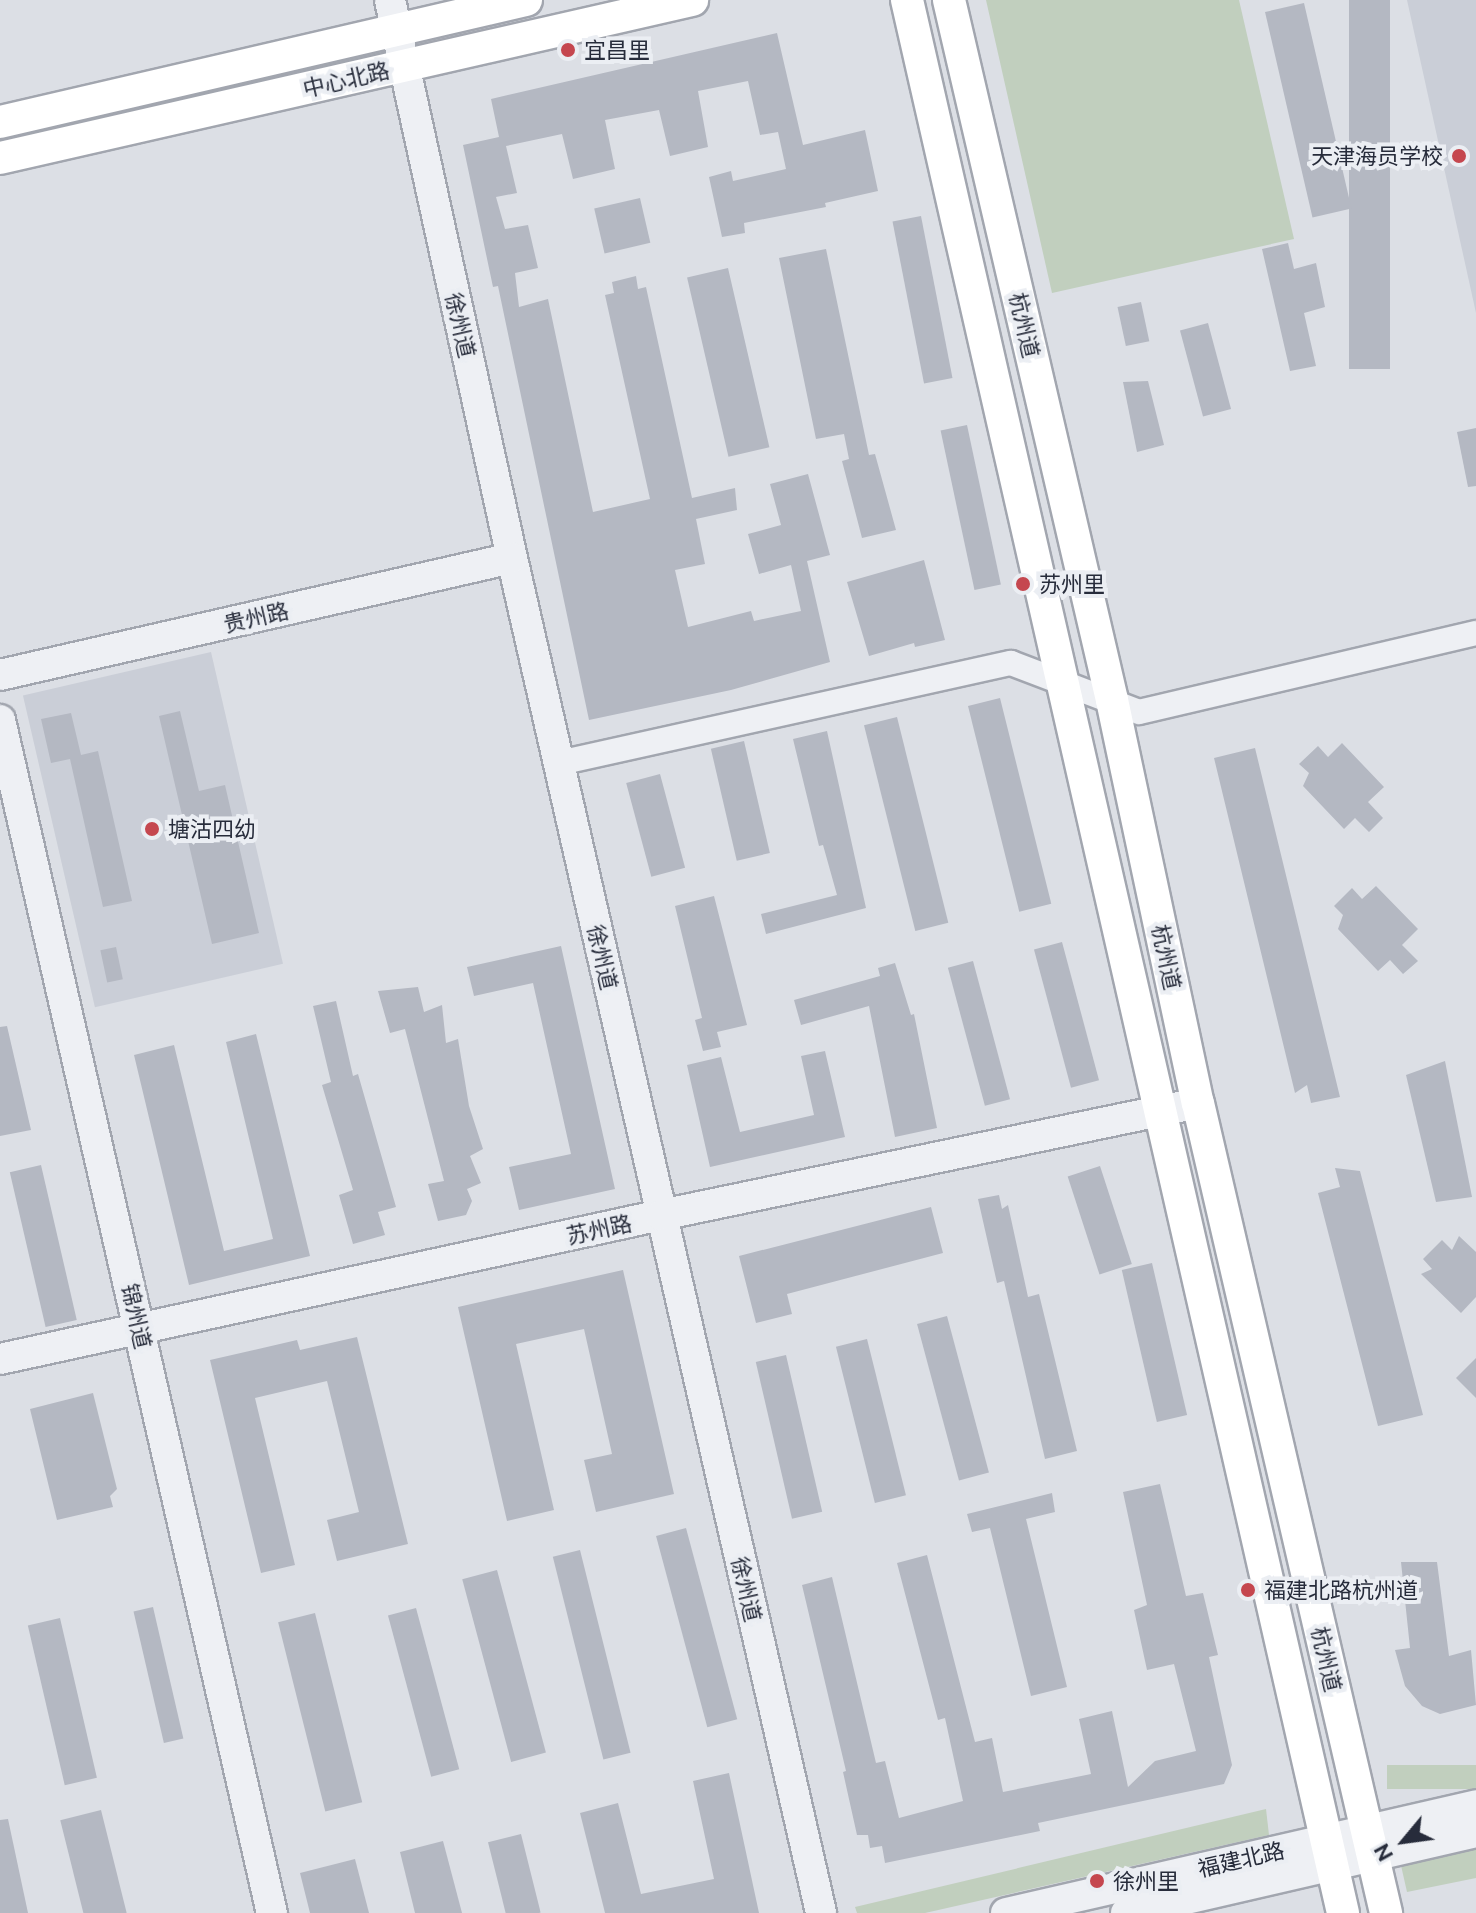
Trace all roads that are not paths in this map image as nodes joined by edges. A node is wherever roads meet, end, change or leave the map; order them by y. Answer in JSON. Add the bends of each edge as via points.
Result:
{"nodes":[{"id":1,"x":526,"y":0,"type":"edge"},
{"id":2,"x":692,"y":0,"type":"edge"},
{"id":3,"x":949,"y":0,"type":"edge"},
{"id":4,"x":907,"y":1,"type":"edge"},
{"id":5,"x":393,"y":15,"type":"edge"},
{"id":6,"x":403,"y":66,"type":"junction"},
{"id":7,"x":0,"y":122,"type":"edge"},
{"id":8,"x":0,"y":158,"type":"edge"},
{"id":9,"x":512,"y":558,"type":"junction"},
{"id":10,"x":1476,"y":633,"type":"edge"},
{"id":11,"x":0,"y":675,"type":"edge"},
{"id":12,"x":1065,"y":682,"type":"junction"},
{"id":13,"x":1112,"y":700,"type":"junction"},
{"id":14,"x":0,"y":720,"type":"edge"},
{"id":15,"x":559,"y":763,"type":"junction"},
{"id":16,"x":1198,"y":1103,"type":"junction"},
{"id":17,"x":1162,"y":1110,"type":"junction"},
{"id":18,"x":661,"y":1215,"type":"junction"},
{"id":19,"x":140,"y":1327,"type":"junction"},
{"id":20,"x":0,"y":1359,"type":"edge"},
{"id":21,"x":1476,"y":1805,"type":"edge"},
{"id":22,"x":1476,"y":1832,"type":"edge"},
{"id":23,"x":1370,"y":1844,"type":"junction"},
{"id":24,"x":1329,"y":1854,"type":"junction"},
{"id":25,"x":272,"y":1913,"type":"edge"},
{"id":26,"x":821,"y":1913,"type":"edge"},
{"id":27,"x":1006,"y":1913,"type":"edge"},
{"id":28,"x":1126,"y":1913,"type":"edge"},
{"id":29,"x":1343,"y":1913,"type":"edge"},
{"id":30,"x":1386,"y":1913,"type":"edge"}],
"edges":[{"from":1,"to":5,"type":"main road","name":"中心北路"},
{"from":2,"to":6,"type":"main road","name":"中心北路"},
{"from":3,"to":13,"type":"main road","name":"杭州道"},
{"from":4,"to":12,"type":"main road","name":"杭州道"},
{"from":5,"to":6,"type":"street","name":"徐州道"},
{"from":5,"to":7,"type":"main road","name":"中心北路"},
{"from":6,"to":8,"type":"main road","name":"中心北路"},
{"from":6,"to":9,"type":"street","name":"徐州道"},
{"from":9,"to":11,"type":"street","name":"贵州路"},
{"from":9,"to":15,"type":"street","name":"徐州道"},
{"from":10,"to":13,"type":"street","via":[[1139,712]]},
{"from":12,"to":13,"type":"street"},
{"from":12,"to":15,"type":"street","via":[[1011,663]]},
{"from":12,"to":17,"type":"main road","name":"杭州道"},
{"from":13,"to":16,"type":"main road","name":"杭州道"},
{"from":14,"to":19,"type":"street","name":"锦州道"},
{"from":15,"to":18,"type":"street","name":"徐州道"},
{"from":16,"to":17,"type":"street","name":"苏州路"},
{"from":16,"to":23,"type":"main road","name":"杭州道"},
{"from":17,"to":18,"type":"street","name":"苏州路"},
{"from":17,"to":24,"type":"main road","name":"杭州道"},
{"from":18,"to":19,"type":"street","name":"苏州路"},
{"from":18,"to":26,"type":"street","name":"徐州道"},
{"from":19,"to":20,"type":"street","name":"苏州路"},
{"from":19,"to":25,"type":"street","name":"锦州道"},
{"from":21,"to":23,"type":"street","name":"福建北路"},
{"from":22,"to":23,"type":"street","name":"福建北路"},
{"from":23,"to":24,"type":"street","name":"福建北路"},
{"from":23,"to":30,"type":"main road","name":"杭州道"},
{"from":24,"to":27,"type":"street","name":"福建北路"},
{"from":24,"to":28,"type":"street","name":"福建北路"},
{"from":24,"to":29,"type":"main road","name":"杭州道"}]}
